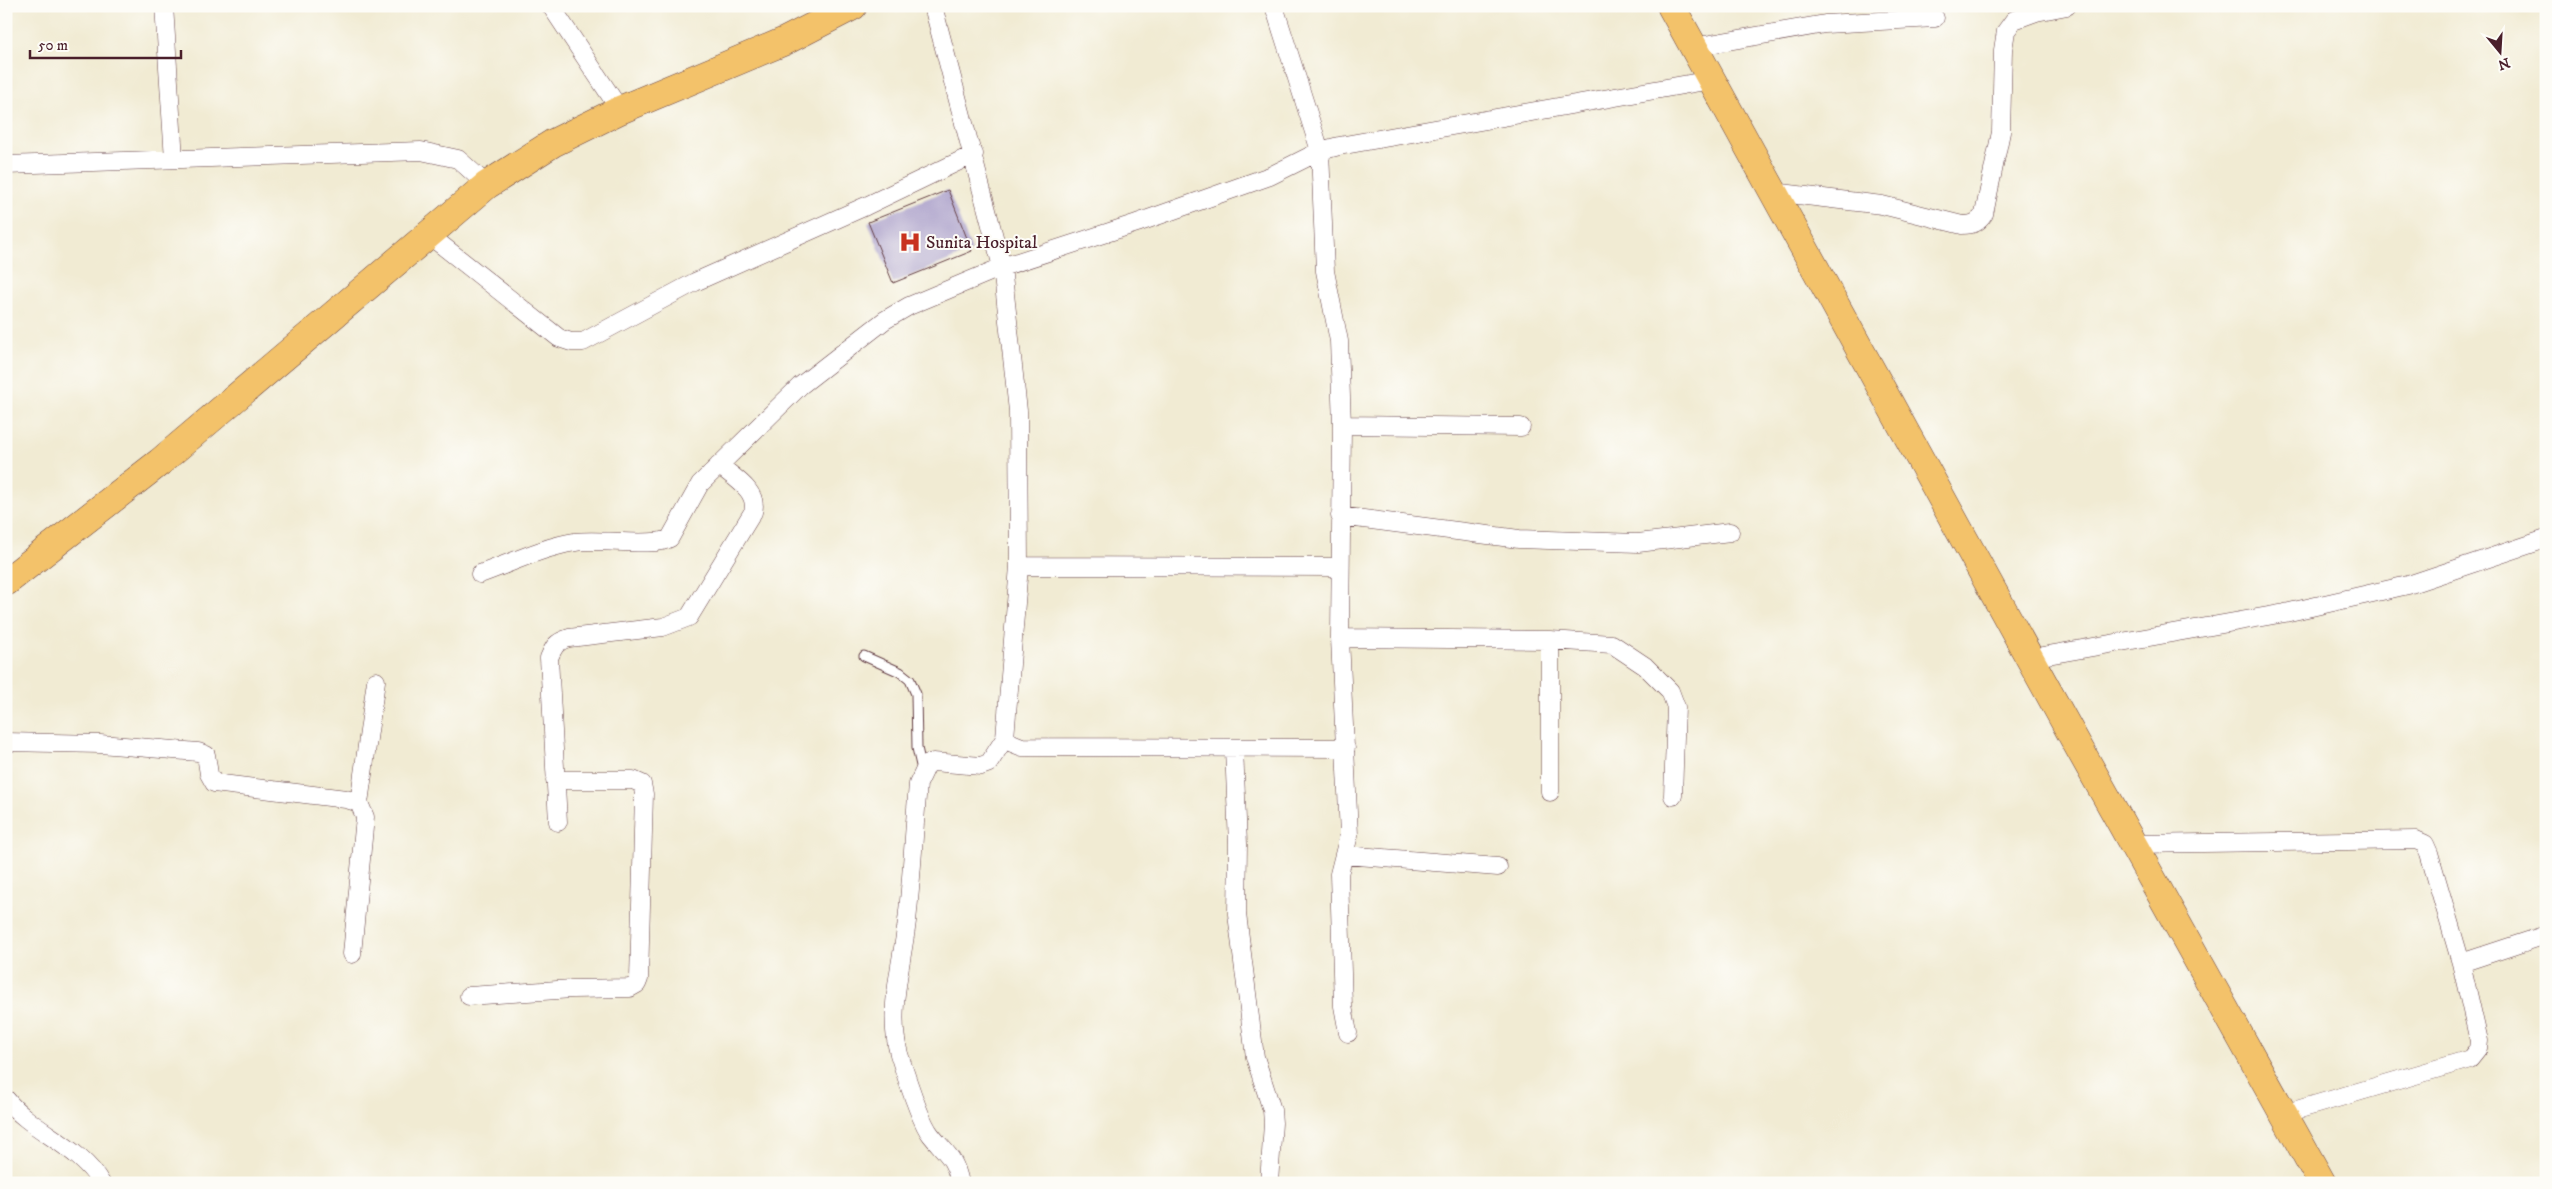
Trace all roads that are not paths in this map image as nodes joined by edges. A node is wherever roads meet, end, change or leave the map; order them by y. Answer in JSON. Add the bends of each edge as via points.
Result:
{"nodes":[{"id":1,"x":164,"y":6,"type":"edge"},
{"id":2,"x":551,"y":6,"type":"edge"},
{"id":3,"x":853,"y":6,"type":"edge"},
{"id":4,"x":933,"y":6,"type":"edge"},
{"id":5,"x":1274,"y":6,"type":"edge"},
{"id":6,"x":1670,"y":6,"type":"edge"},
{"id":7,"x":2067,"y":6,"type":"edge"},
{"id":8,"x":1934,"y":18,"type":"dead end"},
{"id":9,"x":1693,"y":47,"type":"junction"},
{"id":10,"x":1711,"y":80,"type":"junction"},
{"id":11,"x":620,"y":110,"type":"junction"},
{"id":12,"x":1320,"y":151,"type":"junction"},
{"id":13,"x":974,"y":154,"type":"junction"},
{"id":14,"x":174,"y":159,"type":"junction"},
{"id":15,"x":6,"y":165,"type":"edge"},
{"id":16,"x":487,"y":185,"type":"junction"},
{"id":17,"x":1773,"y":192,"type":"junction"},
{"id":18,"x":428,"y":235,"type":"junction"},
{"id":19,"x":1002,"y":267,"type":"junction"},
{"id":20,"x":1342,"y":425,"type":"junction"},
{"id":21,"x":1521,"y":426,"type":"dead end"},
{"id":22,"x":720,"y":465,"type":"junction"},
{"id":23,"x":1340,"y":516,"type":"junction"},
{"id":24,"x":1730,"y":532,"type":"dead end"},
{"id":25,"x":2546,"y":539,"type":"edge"},
{"id":26,"x":1019,"y":566,"type":"junction"},
{"id":27,"x":1340,"y":567,"type":"junction"},
{"id":28,"x":480,"y":574,"type":"dead end"},
{"id":29,"x":6,"y":582,"type":"edge"},
{"id":30,"x":1340,"y":638,"type":"junction"},
{"id":31,"x":1550,"y":640,"type":"junction"},
{"id":32,"x":864,"y":656,"type":"dead end"},
{"id":33,"x":2031,"y":658,"type":"junction"},
{"id":34,"x":376,"y":681,"type":"dead end"},
{"id":35,"x":1005,"y":738,"type":"junction"},
{"id":36,"x":6,"y":742,"type":"edge"},
{"id":37,"x":1234,"y":748,"type":"junction"},
{"id":38,"x":1346,"y":748,"type":"junction"},
{"id":39,"x":922,"y":770,"type":"junction"},
{"id":40,"x":555,"y":780,"type":"junction"},
{"id":41,"x":1550,"y":792,"type":"dead end"},
{"id":42,"x":1673,"y":796,"type":"dead end"},
{"id":43,"x":359,"y":803,"type":"junction"},
{"id":44,"x":558,"y":822,"type":"dead end"},
{"id":45,"x":2132,"y":844,"type":"junction"},
{"id":46,"x":1345,"y":855,"type":"junction"},
{"id":47,"x":1498,"y":867,"type":"dead end"},
{"id":48,"x":2546,"y":935,"type":"edge"},
{"id":49,"x":352,"y":954,"type":"dead end"},
{"id":50,"x":2461,"y":962,"type":"junction"},
{"id":51,"x":469,"y":996,"type":"dead end"},
{"id":52,"x":1348,"y":1033,"type":"dead end"},
{"id":53,"x":6,"y":1099,"type":"edge"},
{"id":54,"x":2283,"y":1114,"type":"junction"},
{"id":55,"x":101,"y":1183,"type":"edge"},
{"id":56,"x":960,"y":1183,"type":"edge"},
{"id":57,"x":1269,"y":1183,"type":"edge"},
{"id":58,"x":2322,"y":1183,"type":"edge"}],
"edges":[{"from":1,"to":14,"type":"street"},
{"from":2,"to":11,"type":"street"},
{"from":3,"to":11,"type":"highway","via":[[785,41]]},
{"from":4,"to":13,"type":"street"},
{"from":5,"to":12,"type":"street"},
{"from":6,"to":9,"type":"highway"},
{"from":7,"to":17,"type":"street","via":[[2014,20],[2006,30],[2001,132],[1980,221],[1962,225],[1882,205]]},
{"from":8,"to":9,"type":"street","via":[[1825,24]]},
{"from":9,"to":10,"type":"highway"},
{"from":10,"to":12,"type":"street"},
{"from":10,"to":17,"type":"highway"},
{"from":11,"to":16,"type":"highway","via":[[552,143]]},
{"from":12,"to":19,"type":"street","via":[[1261,179]]},
{"from":12,"to":20,"type":"street","via":[[1325,271],[1338,328]]},
{"from":13,"to":18,"type":"street","via":[[695,282],[583,342],[559,338]]},
{"from":13,"to":19,"type":"street"},
{"from":14,"to":15,"type":"street"},
{"from":14,"to":16,"type":"street","via":[[422,151],[458,159]]},
{"from":16,"to":18,"type":"highway"},
{"from":17,"to":33,"type":"highway"},
{"from":18,"to":29,"type":"highway","via":[[160,462]]},
{"from":19,"to":22,"type":"street","via":[[909,306],[885,320],[800,386]]},
{"from":19,"to":26,"type":"street","via":[[1018,411]]},
{"from":20,"to":21,"type":"street"},
{"from":20,"to":23,"type":"street"},
{"from":22,"to":28,"type":"street","via":[[700,484],[670,538],[665,541],[575,542]]},
{"from":22,"to":40,"type":"street","via":[[752,494],[755,504],[689,617],[663,628],[569,638],[554,645],[549,658]]},
{"from":23,"to":24,"type":"street","via":[[1519,539],[1638,543]]},
{"from":23,"to":27,"type":"street"},
{"from":25,"to":33,"type":"street","via":[[2408,585],[2285,613]]},
{"from":26,"to":27,"type":"street"},
{"from":26,"to":35,"type":"street"},
{"from":27,"to":30,"type":"street"},
{"from":30,"to":31,"type":"street"},
{"from":30,"to":38,"type":"street"},
{"from":31,"to":41,"type":"street"},
{"from":31,"to":42,"type":"street","via":[[1612,644],[1645,666],[1670,691],[1676,707]]},
{"from":32,"to":39,"type":"lane","via":[[910,680],[916,694],[917,748]]},
{"from":33,"to":45,"type":"highway"},
{"from":34,"to":43,"type":"street"},
{"from":35,"to":37,"type":"street","via":[[1022,747]]},
{"from":35,"to":39,"type":"street","via":[[989,763],[981,766],[933,762]]},
{"from":36,"to":43,"type":"street","via":[[100,744],[198,752],[206,755],[214,783]]},
{"from":37,"to":38,"type":"street"},
{"from":37,"to":57,"type":"street","via":[[1237,914],[1255,1056],[1272,1110]]},
{"from":38,"to":46,"type":"street","via":[[1349,835]]},
{"from":39,"to":56,"type":"street","via":[[894,1015],[895,1035],[930,1135],[954,1162]]},
{"from":40,"to":44,"type":"street"},
{"from":40,"to":51,"type":"street","via":[[633,780],[642,784],[640,979],[630,988]]},
{"from":43,"to":49,"type":"street","via":[[365,816]]},
{"from":45,"to":50,"type":"street","via":[[2416,840],[2425,844],[2430,853]]},
{"from":45,"to":54,"type":"highway"},
{"from":46,"to":47,"type":"street"},
{"from":46,"to":52,"type":"street","via":[[1339,874],[1343,1006]]},
{"from":48,"to":50,"type":"street"},
{"from":50,"to":54,"type":"street","via":[[2479,1041],[2478,1050],[2470,1059]]},
{"from":53,"to":55,"type":"street","via":[[25,1120],[75,1154]]},
{"from":54,"to":58,"type":"highway"}]}
